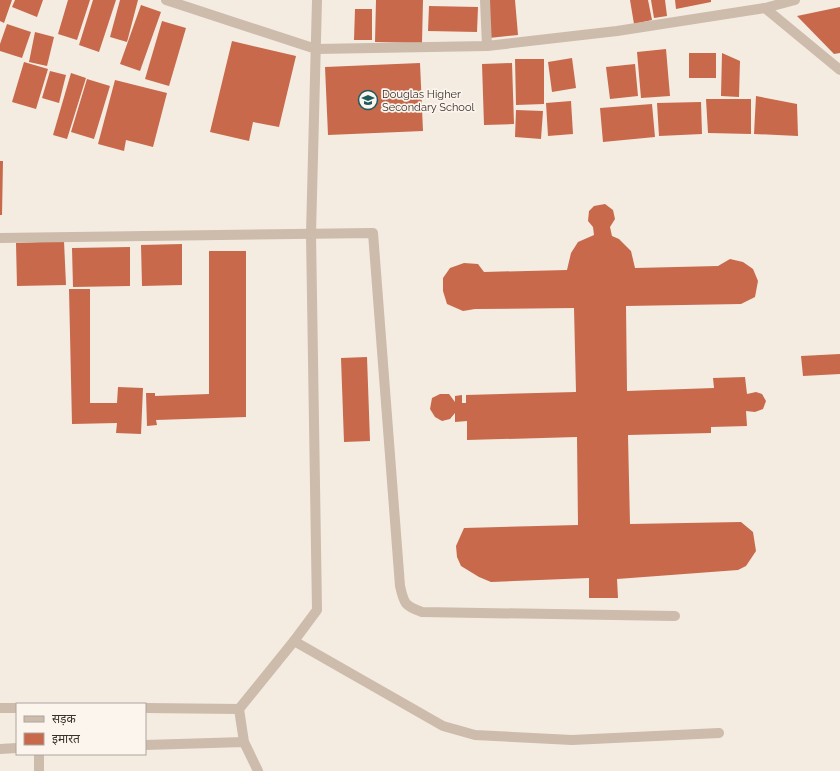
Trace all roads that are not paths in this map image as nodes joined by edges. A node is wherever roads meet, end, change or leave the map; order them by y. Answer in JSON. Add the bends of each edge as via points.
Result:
{"nodes":[{"id":1,"x":166,"y":0,"type":"edge"},
{"id":2,"x":317,"y":0,"type":"edge"},
{"id":3,"x":485,"y":0,"type":"edge"},
{"id":4,"x":795,"y":0,"type":"edge"},
{"id":5,"x":765,"y":8,"type":"junction"},
{"id":6,"x":487,"y":46,"type":"junction"},
{"id":7,"x":316,"y":49,"type":"junction"},
{"id":8,"x":840,"y":70,"type":"edge"},
{"id":9,"x":311,"y":234,"type":"junction"},
{"id":10,"x":0,"y":238,"type":"edge"},
{"id":11,"x":675,"y":616,"type":"dead end"},
{"id":12,"x":294,"y":641,"type":"junction"},
{"id":13,"x":0,"y":708,"type":"edge"},
{"id":14,"x":16,"y":708,"type":"edge"},
{"id":15,"x":146,"y":708,"type":"edge"},
{"id":16,"x":239,"y":709,"type":"junction"},
{"id":17,"x":719,"y":733,"type":"dead end"},
{"id":18,"x":244,"y":742,"type":"junction"},
{"id":19,"x":146,"y":745,"type":"edge"},
{"id":20,"x":16,"y":748,"type":"edge"},
{"id":21,"x":0,"y":749,"type":"edge"},
{"id":22,"x":39,"y":755,"type":"edge"},
{"id":23,"x":39,"y":771,"type":"edge"},
{"id":24,"x":258,"y":771,"type":"edge"}],
"edges":[{"from":1,"to":7,"type":"street"},
{"from":2,"to":7,"type":"street"},
{"from":3,"to":6,"type":"street"},
{"from":4,"to":5,"type":"street"},
{"from":5,"to":6,"type":"street","via":[[617,32]]},
{"from":5,"to":8,"type":"street"},
{"from":6,"to":7,"type":"street"},
{"from":7,"to":9,"type":"street"},
{"from":9,"to":10,"type":"street"},
{"from":9,"to":11,"type":"street","via":[[373,233],[400,586],[409,607],[422,612]]},
{"from":9,"to":12,"type":"street","via":[[317,610]]},
{"from":12,"to":16,"type":"street"},
{"from":12,"to":17,"type":"street","via":[[443,726],[475,735],[572,740]]},
{"from":13,"to":14,"type":"street"},
{"from":15,"to":16,"type":"street"},
{"from":16,"to":18,"type":"street"},
{"from":18,"to":19,"type":"street"},
{"from":18,"to":24,"type":"street"},
{"from":20,"to":21,"type":"street"},
{"from":22,"to":23,"type":"street"}]}
